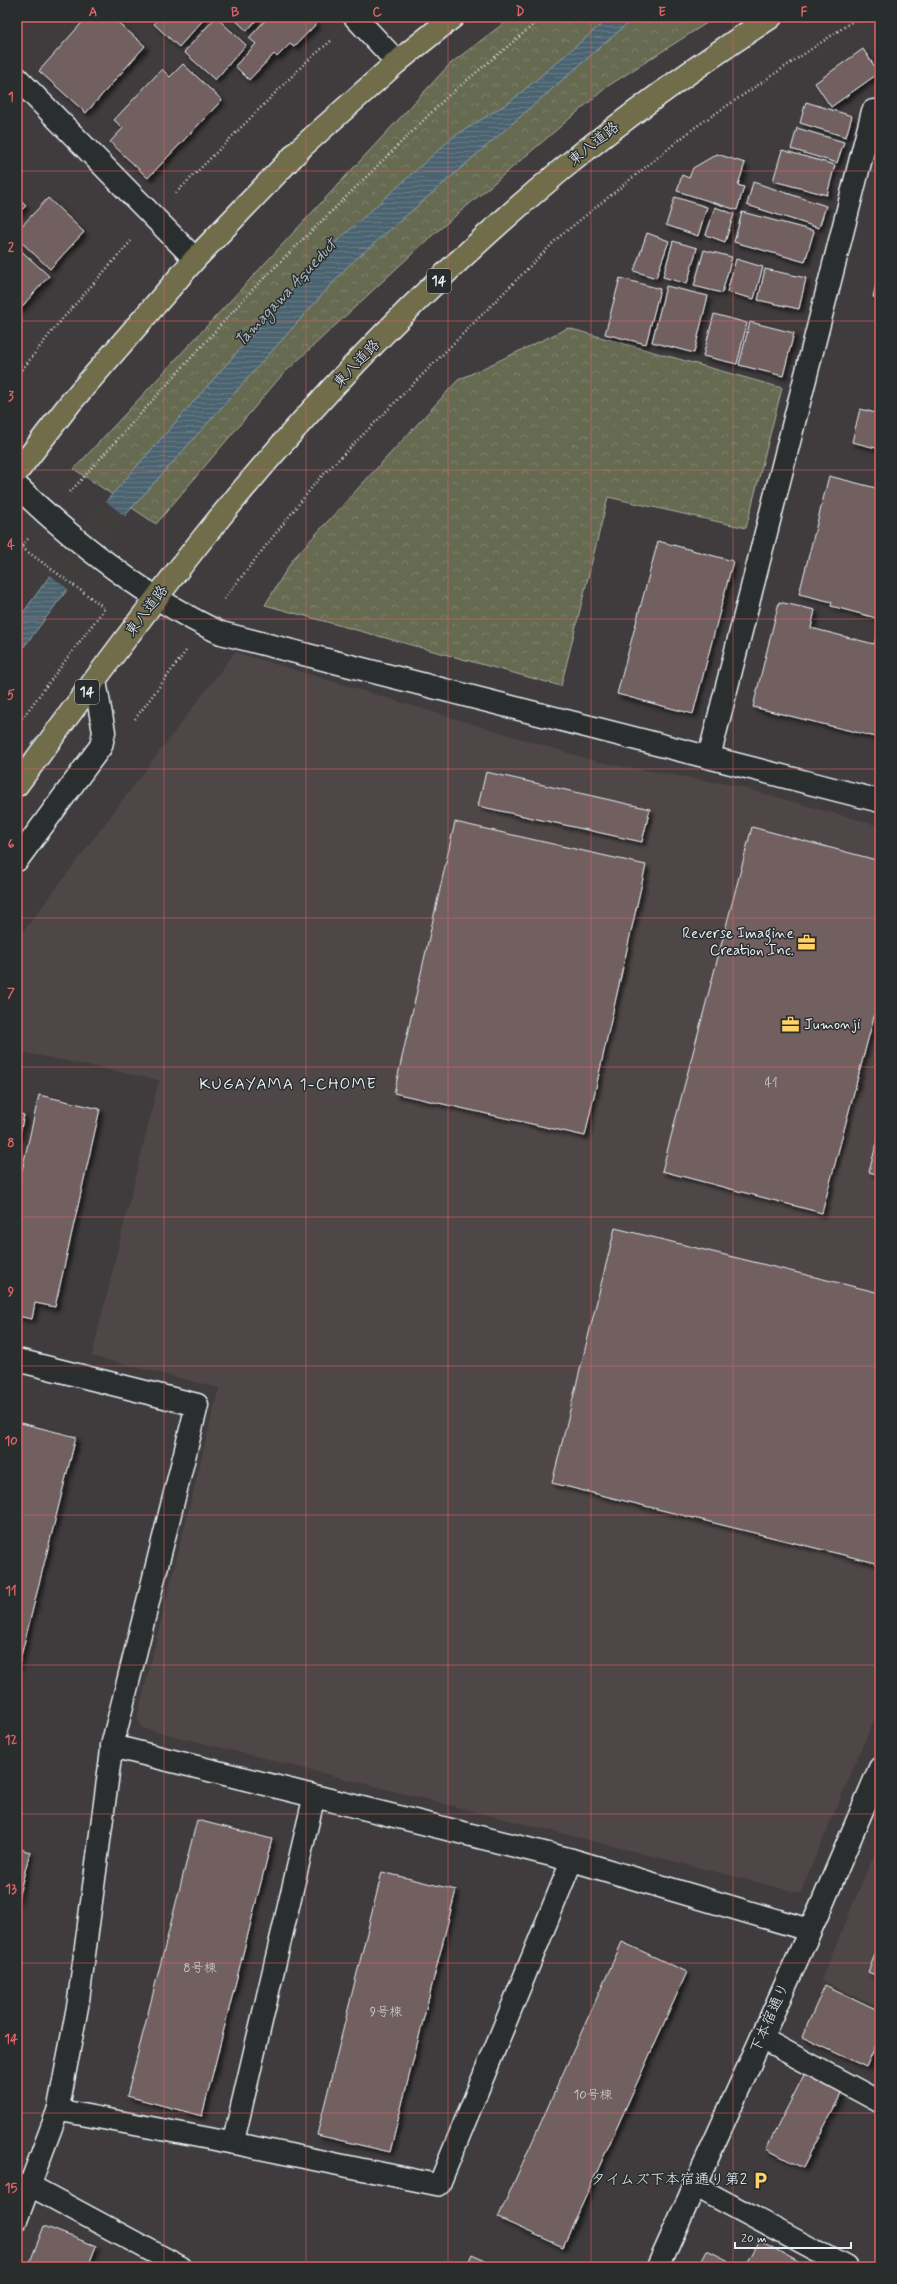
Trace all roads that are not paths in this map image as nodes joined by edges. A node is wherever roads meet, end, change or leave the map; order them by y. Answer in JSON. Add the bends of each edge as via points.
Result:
{"nodes":[{"id":1,"x":453,"y":17,"type":"edge"},
{"id":2,"x":771,"y":17,"type":"edge"},
{"id":3,"x":356,"y":18,"type":"edge"},
{"id":4,"x":397,"y":62,"type":"junction"},
{"id":5,"x":17,"y":78,"type":"edge"},
{"id":6,"x":880,"y":111,"type":"edge"},
{"id":7,"x":195,"y":259,"type":"junction"},
{"id":8,"x":17,"y":472,"type":"edge"},
{"id":9,"x":17,"y":486,"type":"edge"},
{"id":10,"x":157,"y":598,"type":"junction"},
{"id":11,"x":95,"y":681,"type":"junction"},
{"id":12,"x":709,"y":757,"type":"junction"},
{"id":13,"x":17,"y":785,"type":"edge"},
{"id":14,"x":880,"y":801,"type":"edge"},
{"id":15,"x":17,"y":860,"type":"edge"},
{"id":16,"x":17,"y":1360,"type":"edge"},
{"id":17,"x":112,"y":1746,"type":"junction"},
{"id":18,"x":880,"y":1768,"type":"edge"},
{"id":19,"x":314,"y":1797,"type":"junction"},
{"id":20,"x":572,"y":1860,"type":"junction"},
{"id":21,"x":809,"y":1930,"type":"junction"},
{"id":22,"x":761,"y":2038,"type":"junction"},
{"id":23,"x":880,"y":2102,"type":"edge"},
{"id":24,"x":58,"y":2110,"type":"junction"},
{"id":25,"x":233,"y":2143,"type":"junction"},
{"id":26,"x":29,"y":2185,"type":"junction"},
{"id":27,"x":695,"y":2186,"type":"junction"},
{"id":28,"x":17,"y":2219,"type":"edge"},
{"id":29,"x":181,"y":2267,"type":"edge"},
{"id":30,"x":658,"y":2267,"type":"edge"},
{"id":31,"x":846,"y":2267,"type":"edge"}],
"edges":[{"from":1,"to":4,"type":"main road"},
{"from":2,"to":10,"type":"main road","name":"東八道路","number":"14","via":[[621,122],[492,231],[340,382],[205,536]]},
{"from":3,"to":4,"type":"street"},
{"from":4,"to":7,"type":"main road","via":[[304,146]]},
{"from":5,"to":7,"type":"street"},
{"from":6,"to":12,"type":"street","via":[[873,112]]},
{"from":7,"to":8,"type":"main road","via":[[71,402]]},
{"from":9,"to":10,"type":"street","via":[[48,516]]},
{"from":10,"to":11,"type":"main road","name":"東八道路","number":"14"},
{"from":10,"to":12,"type":"street","via":[[220,633]]},
{"from":11,"to":13,"type":"main road","name":"東八道路","number":"14"},
{"from":11,"to":15,"type":"street","via":[[104,732],[101,746]]},
{"from":12,"to":14,"type":"street"},
{"from":16,"to":17,"type":"street","via":[[197,1406]]},
{"from":17,"to":19,"type":"street"},
{"from":17,"to":24,"type":"lane","via":[[78,2004]]},
{"from":18,"to":21,"type":"street","name":"下本宿通り"},
{"from":19,"to":20,"type":"street"},
{"from":19,"to":25,"type":"lane"},
{"from":20,"to":21,"type":"street"},
{"from":20,"to":25,"type":"lane","via":[[439,2185]]},
{"from":21,"to":22,"type":"street","name":"下本宿通り"},
{"from":22,"to":23,"type":"lane"},
{"from":22,"to":27,"type":"street","name":"下本宿通り"},
{"from":24,"to":25,"type":"lane"},
{"from":24,"to":26,"type":"lane"},
{"from":26,"to":28,"type":"lane"},
{"from":26,"to":29,"type":"lane"},
{"from":27,"to":30,"type":"street","name":"下本宿通り"},
{"from":27,"to":31,"type":"lane"}]}
